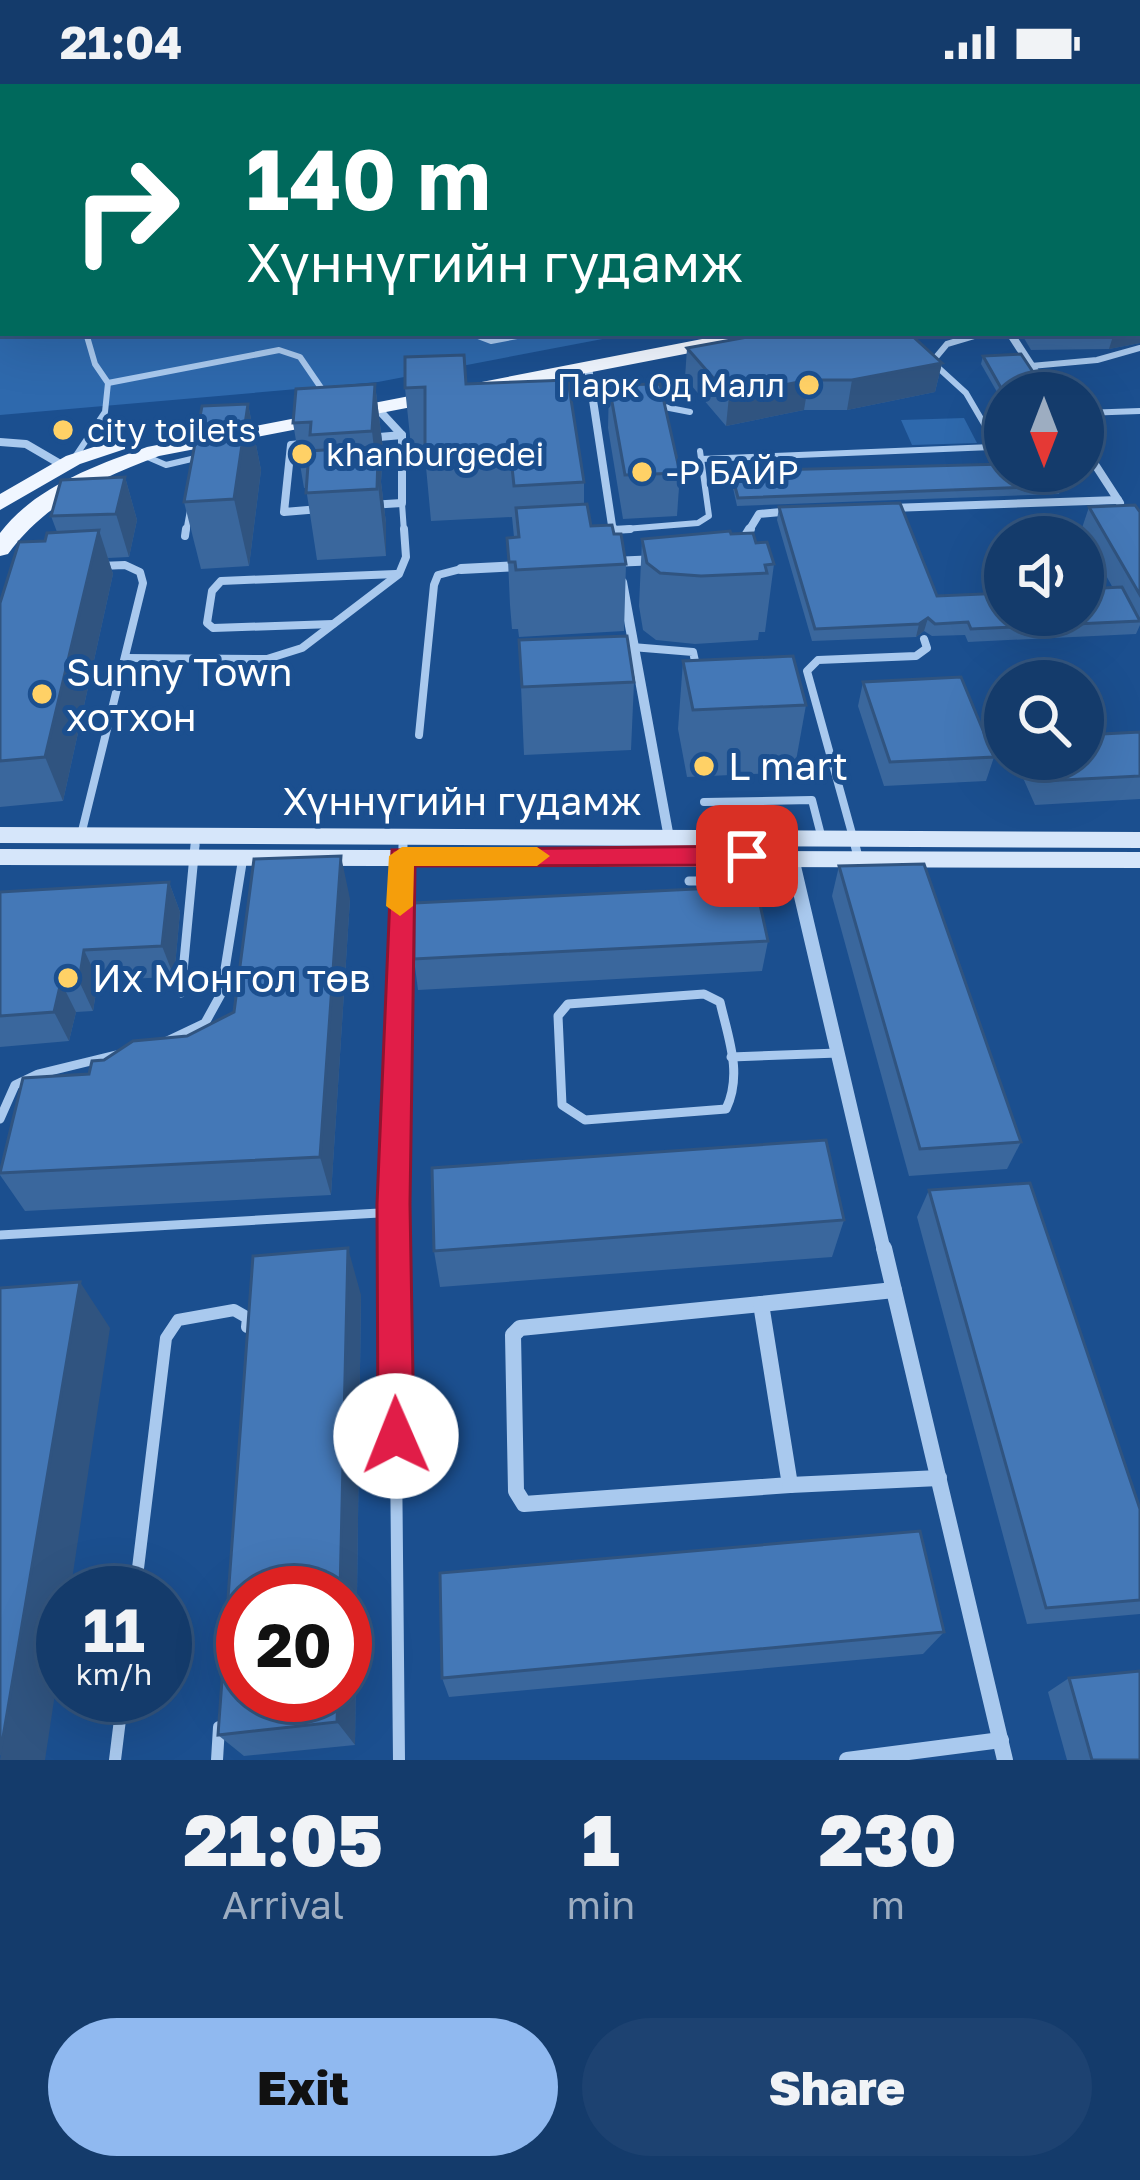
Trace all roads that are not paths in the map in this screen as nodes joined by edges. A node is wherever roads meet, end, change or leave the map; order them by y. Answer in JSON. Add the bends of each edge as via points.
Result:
{"nodes":[{"id":1,"x":87,"y":336,"type":"edge"},
{"id":2,"x":478,"y":336,"type":"edge"},
{"id":3,"x":517,"y":336,"type":"edge"},
{"id":4,"x":679,"y":336,"type":"edge"},
{"id":5,"x":744,"y":336,"type":"edge"},
{"id":6,"x":968,"y":336,"type":"edge"},
{"id":7,"x":1012,"y":336,"type":"edge"},
{"id":8,"x":1140,"y":348,"type":"edge"},
{"id":9,"x":601,"y":360,"type":"junction"},
{"id":10,"x":1031,"y":366,"type":"junction"},
{"id":11,"x":1035,"y":372,"type":"edge"},
{"id":12,"x":108,"y":383,"type":"junction"},
{"id":13,"x":331,"y":402,"type":"junction"},
{"id":14,"x":594,"y":404,"type":"junction"},
{"id":15,"x":611,"y":404,"type":"edge"},
{"id":16,"x":645,"y":404,"type":"edge"},
{"id":17,"x":377,"y":408,"type":"junction"},
{"id":18,"x":690,"y":412,"type":"dead end"},
{"id":19,"x":1104,"y":412,"type":"edge"},
{"id":20,"x":1140,"y":412,"type":"edge"},
{"id":21,"x":402,"y":435,"type":"junction"},
{"id":22,"x":358,"y":439,"type":"edge"},
{"id":23,"x":336,"y":441,"type":"edge"},
{"id":24,"x":0,"y":442,"type":"edge"},
{"id":25,"x":142,"y":455,"type":"junction"},
{"id":26,"x":212,"y":456,"type":"edge"},
{"id":27,"x":199,"y":458,"type":"junction"},
{"id":28,"x":68,"y":462,"type":"junction"},
{"id":29,"x":196,"y":477,"type":"edge"},
{"id":30,"x":1104,"y":478,"type":"edge"},
{"id":31,"x":192,"y":497,"type":"edge"},
{"id":32,"x":1118,"y":500,"type":"junction"},
{"id":33,"x":402,"y":502,"type":"junction"},
{"id":34,"x":0,"y":503,"type":"edge"},
{"id":35,"x":365,"y":506,"type":"edge"},
{"id":36,"x":328,"y":508,"type":"edge"},
{"id":37,"x":868,"y":508,"type":"edge"},
{"id":38,"x":801,"y":511,"type":"edge"},
{"id":39,"x":1129,"y":518,"type":"edge"},
{"id":40,"x":614,"y":530,"type":"junction"},
{"id":41,"x":185,"y":536,"type":"edge"},
{"id":42,"x":0,"y":549,"type":"edge"},
{"id":43,"x":728,"y":553,"type":"edge"},
{"id":44,"x":677,"y":559,"type":"edge"},
{"id":45,"x":618,"y":562,"type":"junction"},
{"id":46,"x":596,"y":563,"type":"edge"},
{"id":47,"x":529,"y":566,"type":"edge"},
{"id":48,"x":84,"y":567,"type":"edge"},
{"id":49,"x":461,"y":568,"type":"joint"},
{"id":50,"x":399,"y":574,"type":"junction"},
{"id":51,"x":333,"y":624,"type":"junction"},
{"id":52,"x":924,"y":639,"type":"dead end"},
{"id":53,"x":634,"y":646,"type":"junction"},
{"id":54,"x":614,"y":648,"type":"edge"},
{"id":55,"x":124,"y":658,"type":"junction"},
{"id":56,"x":699,"y":687,"type":"edge"},
{"id":57,"x":419,"y":735,"type":"dead end"},
{"id":58,"x":704,"y":802,"type":"dead end"},
{"id":59,"x":0,"y":835,"type":"edge"},
{"id":60,"x":81,"y":835,"type":"junction"},
{"id":61,"x":669,"y":838,"type":"junction"},
{"id":62,"x":822,"y":839,"type":"junction"},
{"id":63,"x":1140,"y":840,"type":"edge"},
{"id":64,"x":194,"y":846,"type":"junction"},
{"id":65,"x":403,"y":847,"type":"junction"},
{"id":66,"x":789,"y":847,"type":"junction"},
{"id":67,"x":856,"y":848,"type":"junction"},
{"id":68,"x":0,"y":857,"type":"edge"},
{"id":69,"x":243,"y":857,"type":"junction"},
{"id":70,"x":1140,"y":860,"type":"edge"},
{"id":71,"x":797,"y":880,"type":"junction"},
{"id":72,"x":689,"y":881,"type":"dead end"},
{"id":73,"x":182,"y":993,"type":"dead end"},
{"id":74,"x":838,"y":1053,"type":"junction"},
{"id":75,"x":731,"y":1057,"type":"junction"},
{"id":76,"x":0,"y":1119,"type":"edge"},
{"id":77,"x":394,"y":1204,"type":"junction"},
{"id":78,"x":0,"y":1235,"type":"edge"},
{"id":79,"x":894,"y":1290,"type":"junction"},
{"id":80,"x":761,"y":1304,"type":"junction"},
{"id":81,"x":247,"y":1341,"type":"edge"},
{"id":82,"x":939,"y":1478,"type":"junction"},
{"id":83,"x":790,"y":1485,"type":"junction"},
{"id":84,"x":138,"y":1566,"type":"edge"},
{"id":85,"x":120,"y":1722,"type":"edge"},
{"id":86,"x":219,"y":1722,"type":"edge"},
{"id":87,"x":1003,"y":1750,"type":"edge"},
{"id":88,"x":116,"y":1760,"type":"edge"},
{"id":89,"x":217,"y":1760,"type":"edge"},
{"id":90,"x":399,"y":1760,"type":"edge"},
{"id":91,"x":847,"y":1760,"type":"edge"}],
"edges":[{"from":1,"to":12,"type":"lane"},
{"from":2,"to":3,"type":"lane"},
{"from":4,"to":9,"type":"main road"},
{"from":5,"to":9,"type":"main road"},
{"from":6,"to":40,"type":"lane","via":[[940,348],[932,362],[966,393],[992,447],[700,455],[709,516],[698,524]]},
{"from":7,"to":10,"type":"street"},
{"from":8,"to":10,"type":"lane"},
{"from":9,"to":13,"type":"main road"},
{"from":9,"to":14,"type":"street"},
{"from":9,"to":17,"type":"main road"},
{"from":10,"to":11,"type":"street"},
{"from":12,"to":13,"type":"lane","via":[[279,350],[300,357]]},
{"from":12,"to":28,"type":"lane","via":[[105,412]]},
{"from":13,"to":28,"type":"main road","via":[[133,440]]},
{"from":14,"to":15,"type":"lane"},
{"from":14,"to":40,"type":"street"},
{"from":16,"to":18,"type":"lane"},
{"from":17,"to":21,"type":"street"},
{"from":17,"to":25,"type":"main road"},
{"from":19,"to":20,"type":"lane"},
{"from":21,"to":22,"type":"street"},
{"from":21,"to":33,"type":"street"},
{"from":23,"to":36,"type":"street","via":[[291,445],[284,512]]},
{"from":24,"to":28,"type":"street"},
{"from":25,"to":27,"type":"lane","via":[[166,465]]},
{"from":25,"to":42,"type":"main road","via":[[58,494]]},
{"from":26,"to":27,"type":"lane"},
{"from":27,"to":29,"type":"lane"},
{"from":28,"to":34,"type":"main road"},
{"from":30,"to":32,"type":"street"},
{"from":31,"to":41,"type":"lane"},
{"from":32,"to":37,"type":"street"},
{"from":32,"to":39,"type":"street"},
{"from":33,"to":35,"type":"street"},
{"from":33,"to":50,"type":"lane","via":[[406,557]]},
{"from":38,"to":43,"type":"street","via":[[759,514],[746,541]]},
{"from":40,"to":45,"type":"street"},
{"from":44,"to":45,"type":"street"},
{"from":45,"to":46,"type":"street"},
{"from":45,"to":53,"type":"street"},
{"from":47,"to":49,"type":"street"},
{"from":48,"to":55,"type":"lane","via":[[140,572]]},
{"from":49,"to":57,"type":"lane","via":[[438,574],[434,585]]},
{"from":50,"to":51,"type":"lane"},
{"from":50,"to":51,"type":"lane","via":[[221,581],[207,623]]},
{"from":51,"to":55,"type":"lane","via":[[302,648],[267,659]]},
{"from":52,"to":67,"type":"lane","via":[[927,648],[916,656],[818,660],[807,671]]},
{"from":53,"to":54,"type":"lane"},
{"from":53,"to":56,"type":"lane","via":[[692,652]]},
{"from":53,"to":61,"type":"street"},
{"from":55,"to":60,"type":"lane"},
{"from":58,"to":62,"type":"lane","via":[[812,800]]},
{"from":59,"to":60,"type":"main road","name":"Хүннүгийн гудамж"},
{"from":60,"to":64,"type":"main road","name":"Хүннүгийн гудамж"},
{"from":61,"to":65,"type":"main road","name":"Хүннүгийн гудамж"},
{"from":61,"to":66,"type":"main road","name":"Хүннүгийн гудамж"},
{"from":62,"to":66,"type":"main road","name":"Хүннүгийн гудамж"},
{"from":62,"to":67,"type":"main road","name":"Хүннүгийн гудамж"},
{"from":63,"to":67,"type":"main road","name":"Хүннүгийн гудамж"},
{"from":64,"to":65,"type":"main road","name":"Хүннүгийн гудамж"},
{"from":64,"to":68,"type":"main road","name":"Хүннүгийн гудамж"},
{"from":64,"to":69,"type":"main road","name":"Хүннүгийн гудамж"},
{"from":64,"to":73,"type":"lane"},
{"from":65,"to":66,"type":"main road","name":"Хүннүгийн гудамж"},
{"from":65,"to":69,"type":"main road","name":"Хүннүгийн гудамж"},
{"from":65,"to":77,"type":"lane"},
{"from":66,"to":67,"type":"main road","name":"Хүннүгийн гудамж"},
{"from":66,"to":71,"type":"street"},
{"from":67,"to":70,"type":"main road","name":"Хүннүгийн гудамж"},
{"from":69,"to":76,"type":"lane","via":[[221,994],[206,1023],[38,1074],[15,1085]]},
{"from":71,"to":72,"type":"lane"},
{"from":71,"to":74,"type":"street"},
{"from":74,"to":75,"type":"lane"},
{"from":74,"to":79,"type":"street"},
{"from":75,"to":75,"type":"lane","via":[[735,1096],[726,1109],[585,1120],[562,1106],[558,1016],[568,1004],[704,994],[720,1002]]},
{"from":77,"to":78,"type":"lane","via":[[379,1214]]},
{"from":77,"to":90,"type":"lane"},
{"from":79,"to":80,"type":"street"},
{"from":79,"to":82,"type":"street"},
{"from":80,"to":83,"type":"street"},
{"from":80,"to":83,"type":"street","via":[[520,1328],[513,1335],[516,1491],[524,1504]]},
{"from":81,"to":84,"type":"lane","via":[[248,1318],[234,1310],[178,1320],[166,1338]]},
{"from":82,"to":83,"type":"street"},
{"from":82,"to":87,"type":"street"},
{"from":85,"to":88,"type":"lane"},
{"from":86,"to":89,"type":"lane"},
{"from":87,"to":91,"type":"street"}]}
